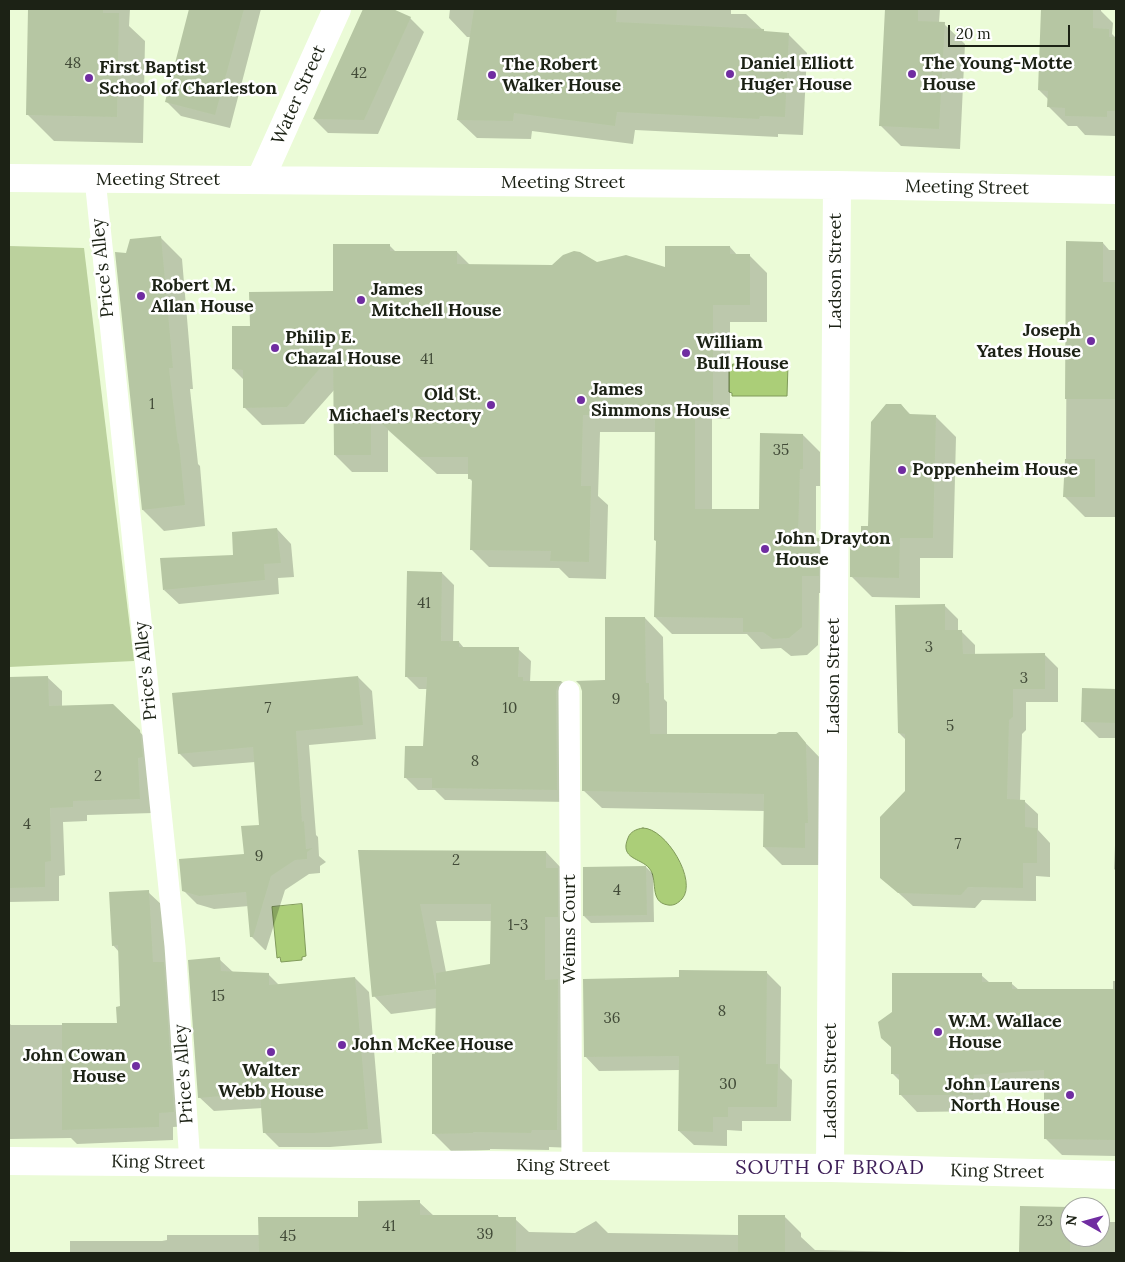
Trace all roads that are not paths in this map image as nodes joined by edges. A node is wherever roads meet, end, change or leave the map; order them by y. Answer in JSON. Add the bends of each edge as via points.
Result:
{"nodes":[{"id":1,"x":337,"y":9,"type":"edge"},
{"id":2,"x":9,"y":178,"type":"edge"},
{"id":3,"x":95,"y":179,"type":"junction"},
{"id":4,"x":260,"y":180,"type":"junction"},
{"id":5,"x":837,"y":185,"type":"junction"},
{"id":6,"x":1116,"y":190,"type":"edge"},
{"id":7,"x":569,"y":691,"type":"dead end"},
{"id":8,"x":9,"y":1161,"type":"edge"},
{"id":9,"x":190,"y":1163,"type":"junction"},
{"id":10,"x":572,"y":1166,"type":"junction"},
{"id":11,"x":830,"y":1168,"type":"junction"},
{"id":12,"x":1116,"y":1175,"type":"edge"}],
"edges":[{"from":1,"to":4,"type":"street","name":"Water Street"},
{"from":2,"to":3,"type":"street","name":"Meeting Street"},
{"from":3,"to":4,"type":"street","name":"Meeting Street"},
{"from":3,"to":9,"type":"lane","name":"Price's Alley","via":[[175,946]]},
{"from":4,"to":5,"type":"street","name":"Meeting Street"},
{"from":5,"to":6,"type":"street","name":"Meeting Street"},
{"from":5,"to":11,"type":"street","name":"Ladson Street"},
{"from":7,"to":10,"type":"lane","name":"Weims Court"},
{"from":8,"to":9,"type":"street","name":"King Street"},
{"from":9,"to":10,"type":"street","name":"King Street"},
{"from":10,"to":11,"type":"street","name":"King Street"},
{"from":11,"to":12,"type":"street","name":"King Street"}]}
